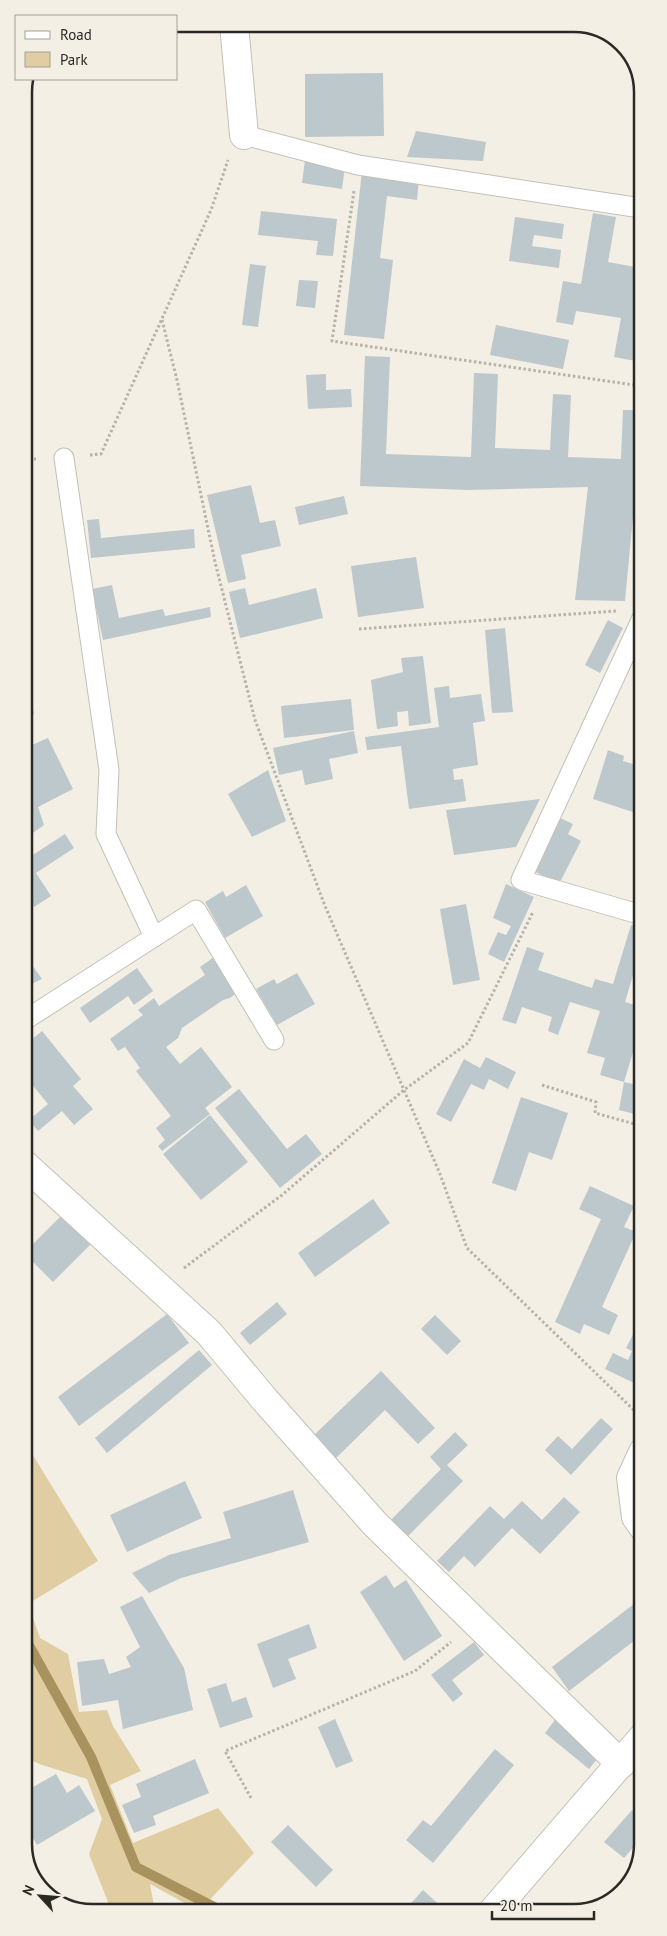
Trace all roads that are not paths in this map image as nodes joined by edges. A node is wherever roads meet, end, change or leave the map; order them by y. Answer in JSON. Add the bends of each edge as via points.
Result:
{"nodes":[{"id":1,"x":235,"y":32,"type":"edge"},
{"id":2,"x":244,"y":136,"type":"joint"},
{"id":3,"x":634,"y":207,"type":"edge"},
{"id":4,"x":64,"y":458,"type":"road end"},
{"id":5,"x":634,"y":635,"type":"edge"},
{"id":6,"x":634,"y":913,"type":"edge"},
{"id":7,"x":154,"y":937,"type":"junction"},
{"id":8,"x":32,"y":1015,"type":"edge"},
{"id":9,"x":274,"y":1040,"type":"dead end"},
{"id":10,"x":32,"y":1171,"type":"edge"},
{"id":11,"x":634,"y":1472,"type":"edge"},
{"id":12,"x":634,"y":1501,"type":"edge"},
{"id":13,"x":634,"y":1748,"type":"edge"},
{"id":14,"x":621,"y":1764,"type":"junction"},
{"id":15,"x":499,"y":1904,"type":"edge"}],
"edges":[{"from":1,"to":2,"type":"street"},
{"from":2,"to":3,"type":"lane","via":[[358,165]]},
{"from":4,"to":7,"type":"lane","via":[[109,770],[106,834]]},
{"from":5,"to":6,"type":"lane","via":[[521,880]]},
{"from":7,"to":8,"type":"lane"},
{"from":7,"to":9,"type":"lane","via":[[196,910]]},
{"from":10,"to":14,"type":"street","via":[[209,1333],[264,1400],[376,1524]]},
{"from":11,"to":12,"type":"street","via":[[631,1478]]},
{"from":13,"to":14,"type":"street"},
{"from":14,"to":15,"type":"street"}]}
